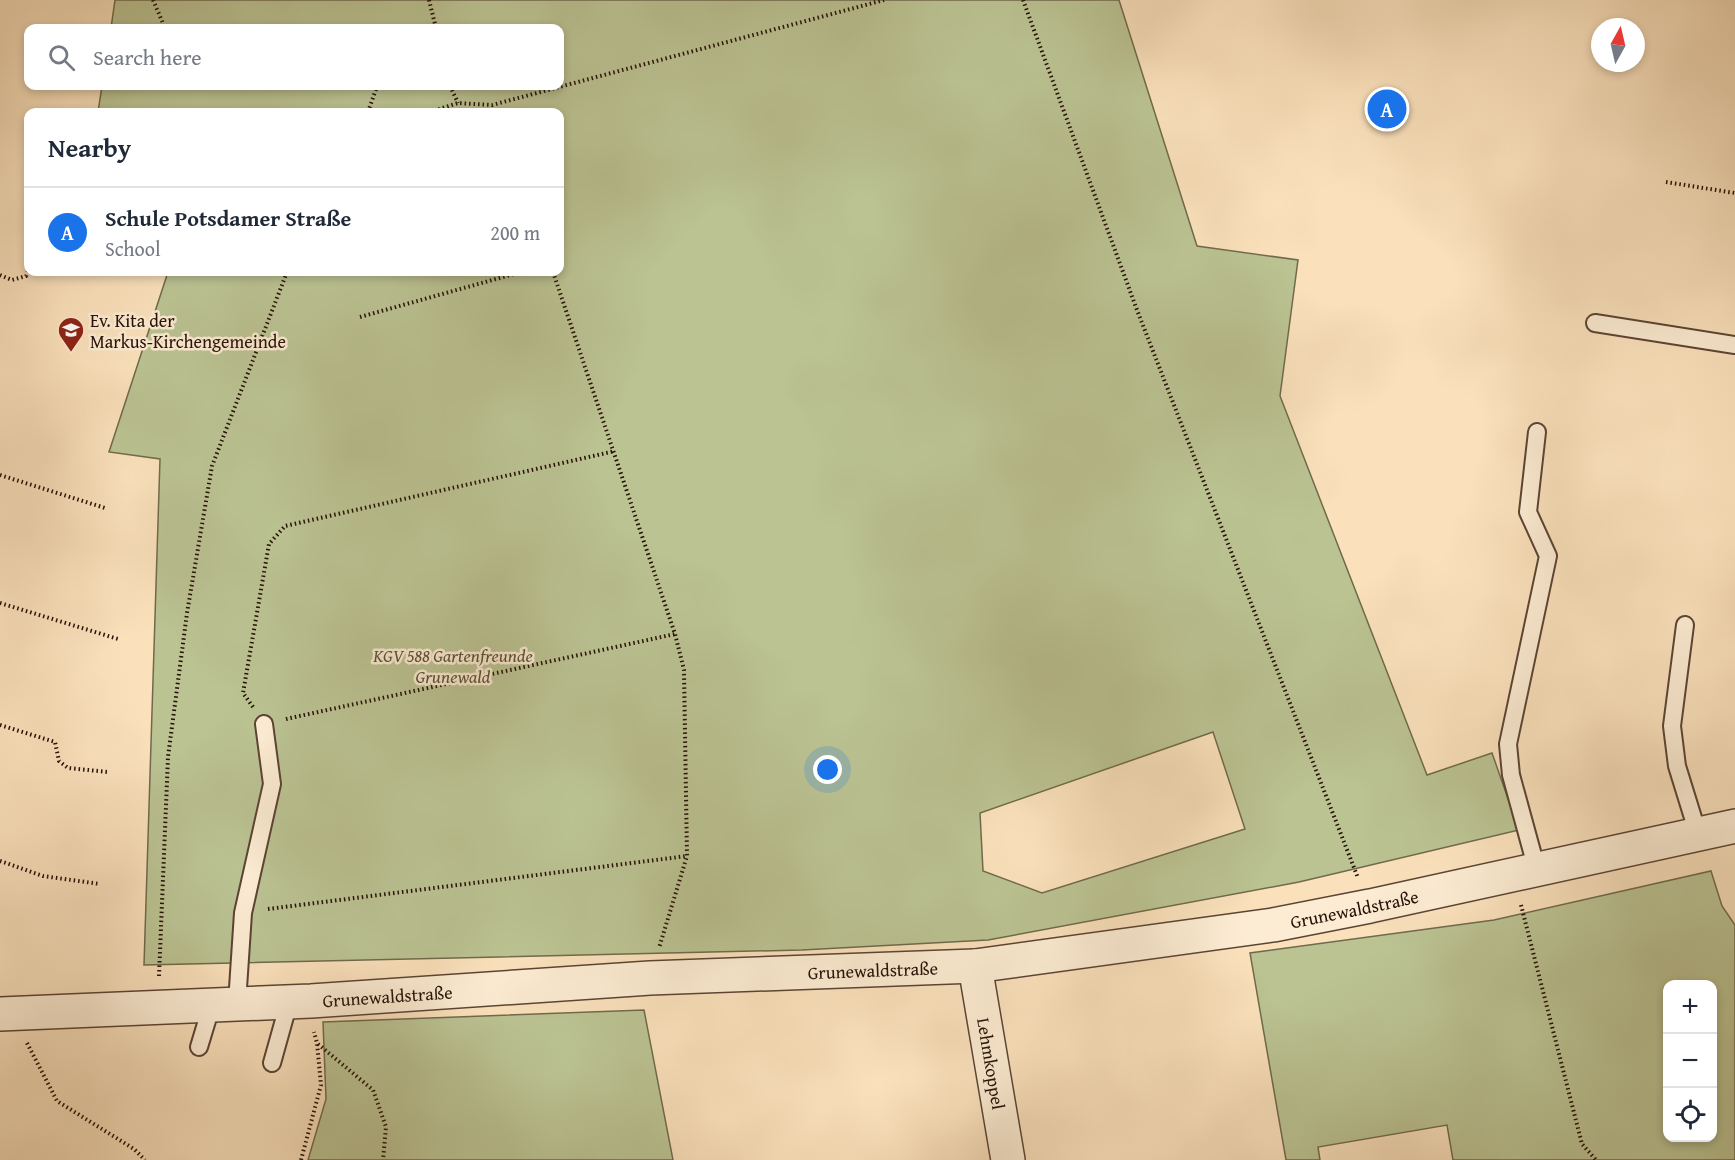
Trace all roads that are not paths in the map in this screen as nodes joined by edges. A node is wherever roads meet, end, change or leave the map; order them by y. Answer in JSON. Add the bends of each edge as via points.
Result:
{"nodes":[{"id":1,"x":1595,"y":323,"type":"dead end"},
{"id":2,"x":1735,"y":345,"type":"edge"},
{"id":3,"x":1537,"y":432,"type":"dead end"},
{"id":4,"x":1685,"y":625,"type":"dead end"},
{"id":5,"x":264,"y":724,"type":"road end"},
{"id":6,"x":1735,"y":826,"type":"edge"},
{"id":7,"x":1698,"y":834,"type":"junction"},
{"id":8,"x":1525,"y":872,"type":"junction"},
{"id":9,"x":975,"y":966,"type":"junction"},
{"id":10,"x":289,"y":1002,"type":"junction"},
{"id":11,"x":225,"y":1004,"type":"junction"},
{"id":12,"x":6,"y":1013,"type":"edge"},
{"id":13,"x":199,"y":1047,"type":"dead end"},
{"id":14,"x":272,"y":1063,"type":"dead end"},
{"id":15,"x":1008,"y":1160,"type":"edge"}],
"edges":[{"from":1,"to":2,"type":"lane"},
{"from":3,"to":8,"type":"lane","via":[[1528,512],[1548,556],[1508,744]]},
{"from":4,"to":7,"type":"lane","via":[[1672,726],[1677,766]]},
{"from":5,"to":11,"type":"lane","via":[[272,784]]},
{"from":6,"to":7,"type":"street","name":"Grunewaldstraße"},
{"from":7,"to":8,"type":"street","name":"Grunewaldstraße"},
{"from":8,"to":9,"type":"street","name":"Grunewaldstraße","via":[[1273,925]]},
{"from":9,"to":10,"type":"street","name":"Grunewaldstraße","via":[[650,978]]},
{"from":9,"to":15,"type":"street","name":"Lehmkoppel"},
{"from":10,"to":11,"type":"street","name":"Grunewaldstraße"},
{"from":10,"to":14,"type":"lane"},
{"from":11,"to":12,"type":"street","name":"Grunewaldstraße"},
{"from":11,"to":13,"type":"lane"}]}
